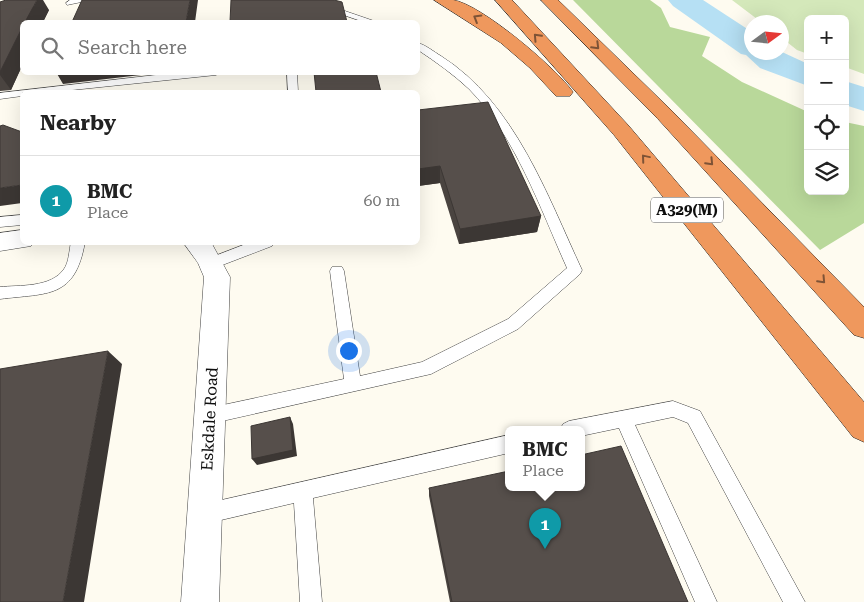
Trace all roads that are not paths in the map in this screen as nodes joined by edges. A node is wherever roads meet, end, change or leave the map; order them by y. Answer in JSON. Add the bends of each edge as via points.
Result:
{"nodes":[{"id":1,"x":87,"y":0,"type":"edge"},
{"id":2,"x":304,"y":0,"type":"edge"},
{"id":3,"x":442,"y":0,"type":"edge"},
{"id":4,"x":503,"y":0,"type":"edge"},
{"id":5,"x":549,"y":0,"type":"edge"},
{"id":6,"x":70,"y":2,"type":"dead end"},
{"id":7,"x":366,"y":20,"type":"edge"},
{"id":8,"x":420,"y":47,"type":"edge"},
{"id":9,"x":192,"y":75,"type":"edge"},
{"id":10,"x":292,"y":75,"type":"edge"},
{"id":11,"x":47,"y":90,"type":"edge"},
{"id":12,"x":294,"y":90,"type":"edge"},
{"id":13,"x":20,"y":93,"type":"edge"},
{"id":14,"x":0,"y":96,"type":"edge"},
{"id":15,"x":20,"y":220,"type":"edge"},
{"id":16,"x":0,"y":222,"type":"edge"},
{"id":17,"x":20,"y":239,"type":"edge"},
{"id":18,"x":0,"y":242,"type":"edge"},
{"id":19,"x":77,"y":245,"type":"edge"},
{"id":20,"x":250,"y":245,"type":"edge"},
{"id":21,"x":203,"y":253,"type":"edge"},
{"id":22,"x":337,"y":271,"type":"dead end"},
{"id":23,"x":0,"y":293,"type":"edge"},
{"id":24,"x":864,"y":326,"type":"edge"},
{"id":25,"x":828,"y":381,"type":"junction"},
{"id":26,"x":353,"y":384,"type":"junction"},
{"id":27,"x":209,"y":416,"type":"junction"},
{"id":28,"x":624,"y":418,"type":"junction"},
{"id":29,"x":864,"y":426,"type":"edge"},
{"id":30,"x":585,"y":427,"type":"edge"},
{"id":31,"x":505,"y":445,"type":"edge"},
{"id":32,"x":303,"y":492,"type":"junction"},
{"id":33,"x":204,"y":514,"type":"junction"},
{"id":34,"x":200,"y":602,"type":"edge"},
{"id":35,"x":311,"y":602,"type":"edge"},
{"id":36,"x":706,"y":602,"type":"edge"},
{"id":37,"x":794,"y":602,"type":"edge"}],
"edges":[{"from":1,"to":6,"type":"lane"},
{"from":2,"to":7,"type":"lane"},
{"from":25,"to":3,"type":"highway","number":"A329(M)","one_way":true,"via":[[532,60],[481,20]]},
{"from":25,"to":4,"type":"highway","number":"A329(M)","one_way":true,"via":[[621,130]]},
{"from":5,"to":24,"type":"highway","number":"A329(M)","one_way":true,"via":[[665,115]]},
{"from":8,"to":26,"type":"lane","via":[[441,58],[475,87],[507,129],[575,270],[513,324],[425,369]]},
{"from":9,"to":11,"type":"lane"},
{"from":10,"to":12,"type":"lane"},
{"from":13,"to":14,"type":"lane"},
{"from":15,"to":16,"type":"lane"},
{"from":17,"to":18,"type":"street"},
{"from":19,"to":23,"type":"lane","via":[[68,275],[57,283]]},
{"from":20,"to":21,"type":"lane"},
{"from":21,"to":27,"type":"street","name":"Eskdale Road","via":[[216,277]]},
{"from":22,"to":26,"type":"lane"},
{"from":25,"to":29,"type":"highway","number":"A329(M)"},
{"from":26,"to":27,"type":"lane"},
{"from":27,"to":33,"type":"street","name":"Eskdale Road"},
{"from":28,"to":30,"type":"lane"},
{"from":28,"to":36,"type":"lane"},
{"from":28,"to":37,"type":"lane","via":[[672,409],[694,417]]},
{"from":31,"to":32,"type":"lane"},
{"from":32,"to":33,"type":"lane"},
{"from":32,"to":35,"type":"lane"},
{"from":33,"to":34,"type":"street","name":"Eskdale Road"}]}
